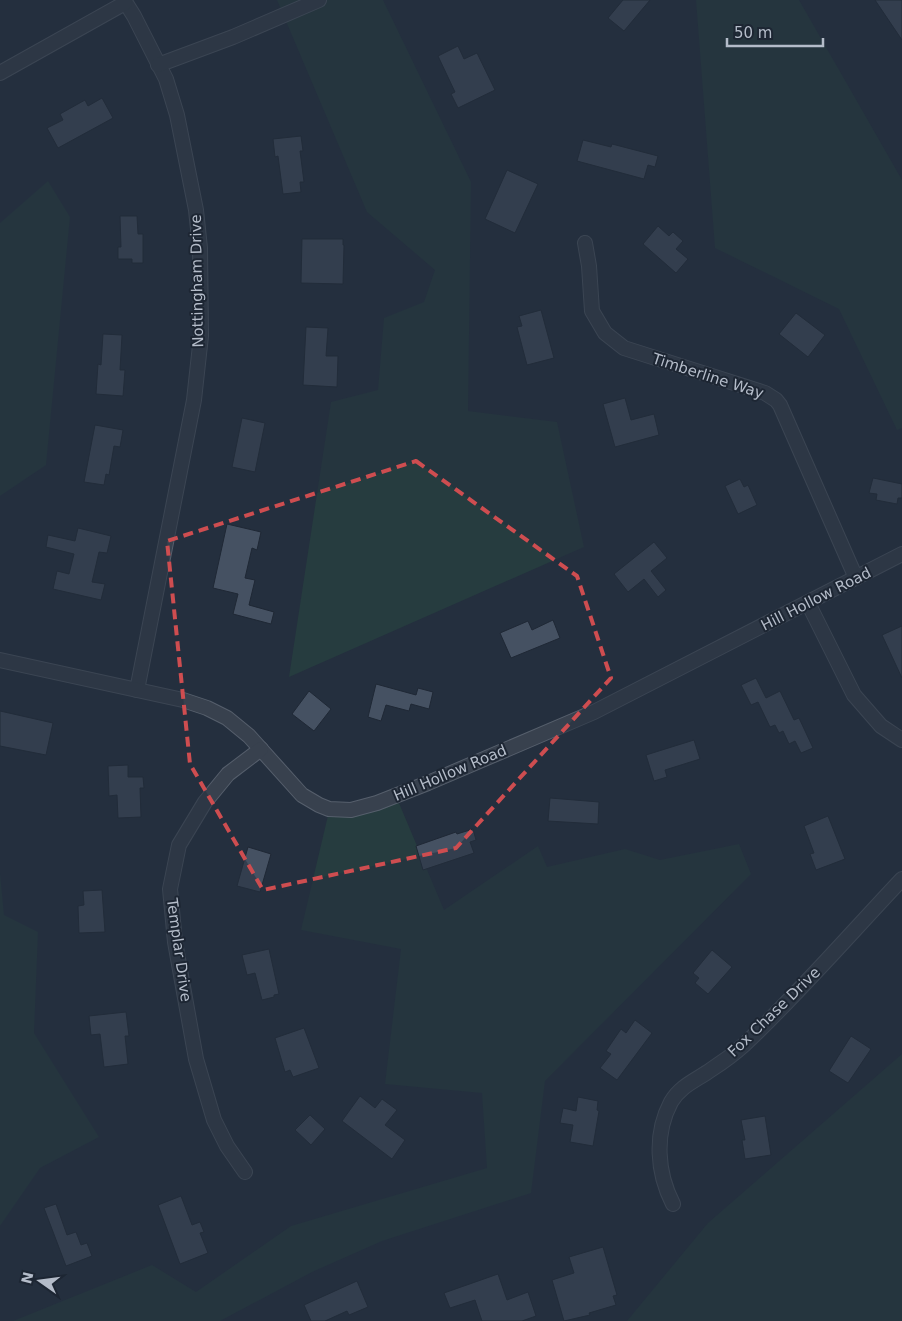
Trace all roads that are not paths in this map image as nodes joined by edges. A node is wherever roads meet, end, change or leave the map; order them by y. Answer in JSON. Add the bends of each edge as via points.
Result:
{"nodes":[{"id":1,"x":320,"y":0,"type":"edge"},
{"id":2,"x":124,"y":2,"type":"edge"},
{"id":3,"x":158,"y":65,"type":"junction"},
{"id":4,"x":0,"y":73,"type":"edge"},
{"id":5,"x":585,"y":243,"type":"dead end"},
{"id":6,"x":902,"y":554,"type":"edge"},
{"id":7,"x":856,"y":578,"type":"junction"},
{"id":8,"x":808,"y":603,"type":"junction"},
{"id":9,"x":0,"y":660,"type":"edge"},
{"id":10,"x":137,"y":690,"type":"junction"},
{"id":11,"x":902,"y":740,"type":"edge"},
{"id":12,"x":261,"y":749,"type":"junction"},
{"id":13,"x":902,"y":879,"type":"edge"},
{"id":14,"x":245,"y":1172,"type":"dead end"},
{"id":15,"x":673,"y":1204,"type":"dead end"}],
"edges":[{"from":1,"to":3,"type":"street"},
{"from":2,"to":3,"type":"street","name":"Nottingham Drive"},
{"from":2,"to":4,"type":"street"},
{"from":3,"to":10,"type":"street","name":"Nottingham Drive","via":[[166,79],[177,116],[196,210],[201,336],[194,400]]},
{"from":5,"to":7,"type":"street","name":"Timberline Way","via":[[592,311],[604,333],[624,348],[765,393],[776,400]]},
{"from":6,"to":7,"type":"street","name":"Hill Hollow Road"},
{"from":7,"to":8,"type":"street","name":"Hill Hollow Road"},
{"from":8,"to":11,"type":"street","via":[[854,694],[881,726]]},
{"from":8,"to":12,"type":"street","name":"Hill Hollow Road","via":[[594,712],[428,783],[351,810],[319,805],[302,795]]},
{"from":9,"to":10,"type":"street","name":"Hill Hollow Road"},
{"from":10,"to":12,"type":"street","name":"Hill Hollow Road","via":[[207,708],[227,718]]},
{"from":12,"to":14,"type":"street","name":"Templar Drive","via":[[228,774],[205,802],[179,845],[170,889],[175,942],[196,1059],[214,1120]]},
{"from":13,"to":15,"type":"street","name":"Fox Chase Drive","via":[[744,1045],[684,1086],[672,1101],[663,1120],[659,1164]]}]}
